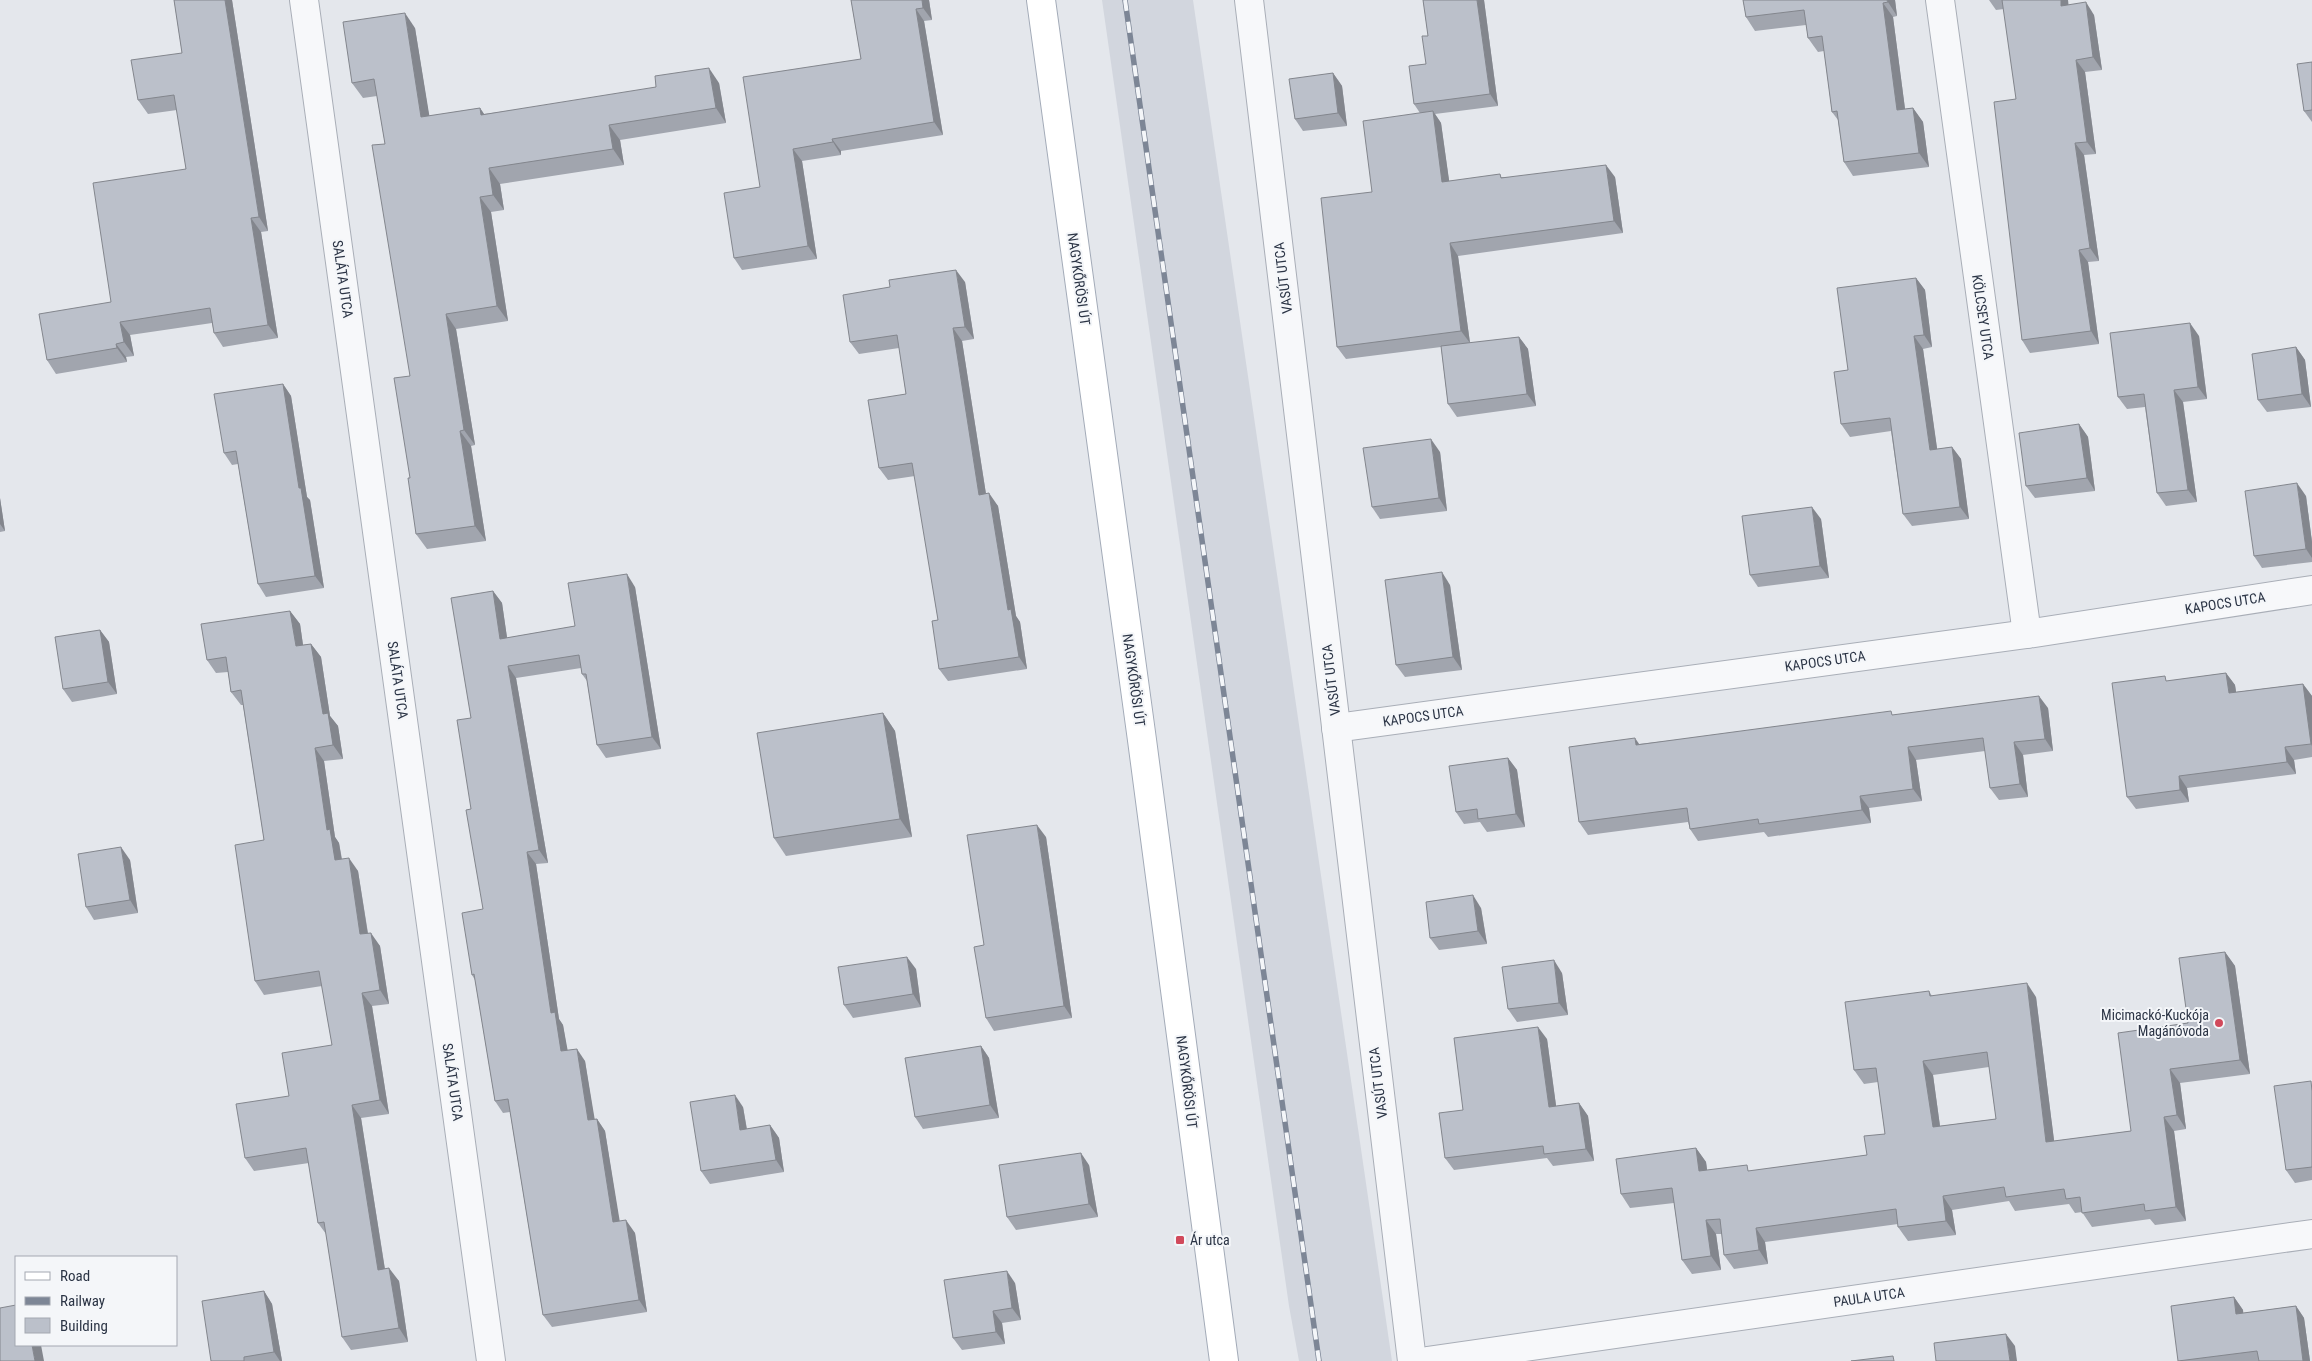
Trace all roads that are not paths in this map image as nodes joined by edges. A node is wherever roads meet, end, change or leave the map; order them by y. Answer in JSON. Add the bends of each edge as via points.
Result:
{"nodes":[{"id":1,"x":304,"y":0,"type":"edge"},
{"id":2,"x":1041,"y":0,"type":"edge"},
{"id":3,"x":1249,"y":0,"type":"edge"},
{"id":4,"x":1940,"y":0,"type":"edge"},
{"id":5,"x":2312,"y":590,"type":"edge"},
{"id":6,"x":2027,"y":634,"type":"junction"},
{"id":7,"x":1336,"y":728,"type":"junction"},
{"id":8,"x":2312,"y":1234,"type":"edge"},
{"id":9,"x":492,"y":1361,"type":"edge"},
{"id":10,"x":1224,"y":1361,"type":"edge"},
{"id":11,"x":1412,"y":1361,"type":"edge"},
{"id":12,"x":1427,"y":1361,"type":"edge"}],
"edges":[{"from":1,"to":9,"type":"street","name":"SALÁTA UTCA"},
{"from":2,"to":10,"type":"main road","name":"NAGYKŐRÖSI ÚT"},
{"from":3,"to":7,"type":"street","name":"VASÚT UTCA"},
{"from":4,"to":6,"type":"street","name":"KÖLCSEY UTCA"},
{"from":5,"to":6,"type":"street","name":"KAPOCS UTCA"},
{"from":6,"to":7,"type":"street","name":"KAPOCS UTCA"},
{"from":7,"to":11,"type":"street","name":"VASÚT UTCA"},
{"from":8,"to":12,"type":"street","name":"PAULA UTCA"}]}
